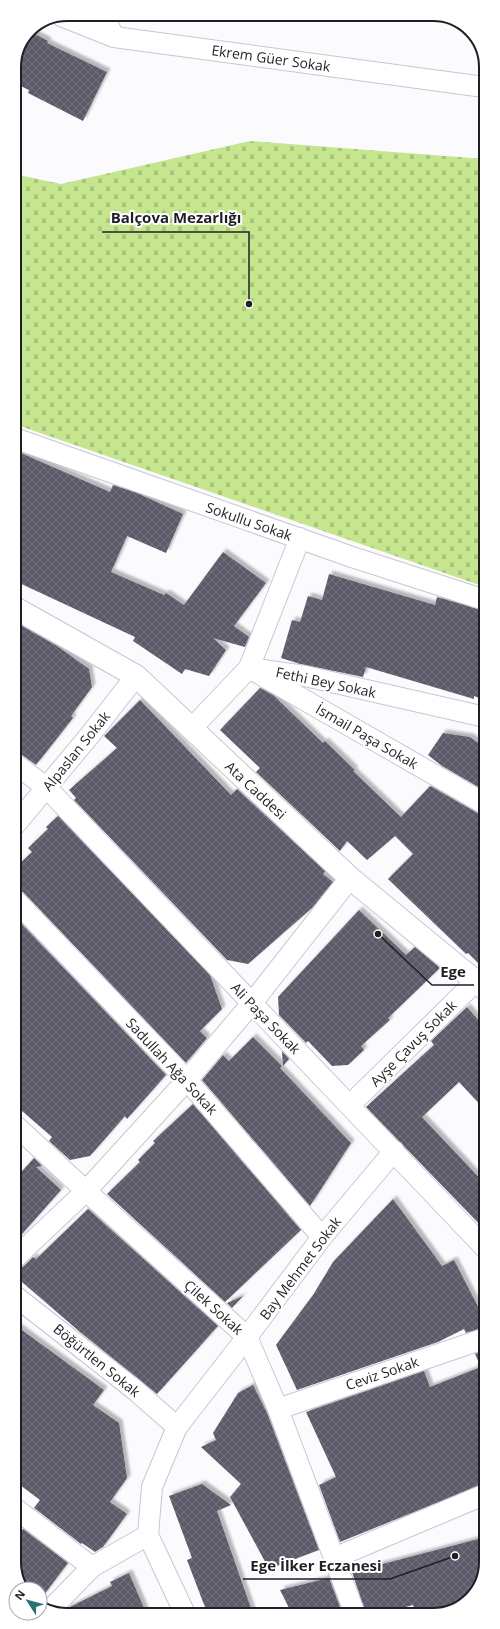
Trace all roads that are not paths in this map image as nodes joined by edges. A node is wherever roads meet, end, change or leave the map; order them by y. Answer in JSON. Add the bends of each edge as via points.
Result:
{"nodes":[{"id":1,"x":74,"y":21,"type":"edge"},
{"id":2,"x":106,"y":21,"type":"edge"},
{"id":3,"x":114,"y":37,"type":"junction"},
{"id":4,"x":479,"y":86,"type":"edge"},
{"id":5,"x":21,"y":440,"type":"edge"},
{"id":6,"x":300,"y":538,"type":"junction"},
{"id":7,"x":479,"y":598,"type":"edge"},
{"id":8,"x":21,"y":611,"type":"edge"},
{"id":9,"x":248,"y":668,"type":"junction"},
{"id":10,"x":136,"y":676,"type":"junction"},
{"id":11,"x":479,"y":716,"type":"edge"},
{"id":12,"x":191,"y":729,"type":"junction"},
{"id":13,"x":21,"y":768,"type":"edge"},
{"id":14,"x":46,"y":787,"type":"junction"},
{"id":15,"x":479,"y":801,"type":"edge"},
{"id":16,"x":21,"y":818,"type":"edge"},
{"id":17,"x":350,"y":878,"type":"junction"},
{"id":18,"x":21,"y":906,"type":"edge"},
{"id":19,"x":479,"y":984,"type":"edge"},
{"id":20,"x":479,"y":986,"type":"edge"},
{"id":21,"x":252,"y":1002,"type":"junction"},
{"id":22,"x":187,"y":1080,"type":"junction"},
{"id":23,"x":350,"y":1105,"type":"junction"},
{"id":24,"x":21,"y":1131,"type":"edge"},
{"id":25,"x":394,"y":1151,"type":"junction"},
{"id":26,"x":86,"y":1191,"type":"junction"},
{"id":27,"x":322,"y":1237,"type":"junction"},
{"id":28,"x":479,"y":1242,"type":"edge"},
{"id":29,"x":21,"y":1252,"type":"edge"},
{"id":30,"x":21,"y":1301,"type":"edge"},
{"id":31,"x":247,"y":1337,"type":"junction"},
{"id":32,"x":479,"y":1340,"type":"edge"},
{"id":33,"x":278,"y":1409,"type":"junction"},
{"id":34,"x":177,"y":1427,"type":"junction"},
{"id":35,"x":479,"y":1497,"type":"edge"},
{"id":36,"x":21,"y":1513,"type":"edge"},
{"id":37,"x":148,"y":1535,"type":"junction"},
{"id":38,"x":334,"y":1558,"type":"junction"},
{"id":39,"x":92,"y":1567,"type":"junction"},
{"id":40,"x":54,"y":1606,"type":"edge"},
{"id":41,"x":182,"y":1608,"type":"edge"},
{"id":42,"x":353,"y":1608,"type":"edge"}],
"edges":[{"from":1,"to":3,"type":"street","name":"Ekrem Güer Sokak"},
{"from":2,"to":3,"type":"street"},
{"from":3,"to":4,"type":"street","name":"Ekrem Güer Sokak"},
{"from":5,"to":6,"type":"street","name":"Sokullu Sokak"},
{"from":6,"to":7,"type":"street","name":"Sokullu Sokak"},
{"from":6,"to":9,"type":"street"},
{"from":8,"to":10,"type":"main road","name":"Ata Caddesi"},
{"from":9,"to":11,"type":"street","name":"Fethi Bey Sokak","via":[[305,676]]},
{"from":9,"to":12,"type":"street"},
{"from":9,"to":15,"type":"street","name":"İsmail Paşa Sokak"},
{"from":10,"to":12,"type":"main road","name":"Ata Caddesi"},
{"from":10,"to":14,"type":"street","name":"Alpaslan Sokak"},
{"from":12,"to":17,"type":"main road","name":"Ata Caddesi"},
{"from":13,"to":14,"type":"street","name":"Ali Paşa Sokak"},
{"from":14,"to":16,"type":"street","name":"Alpaslan Sokak"},
{"from":14,"to":21,"type":"street","name":"Ali Paşa Sokak"},
{"from":17,"to":19,"type":"main road","name":"Ata Caddesi"},
{"from":17,"to":21,"type":"street"},
{"from":18,"to":22,"type":"street","name":"Sadullah Ağa Sokak"},
{"from":20,"to":23,"type":"street","name":"Ayşe Çavuş Sokak"},
{"from":21,"to":22,"type":"street"},
{"from":21,"to":23,"type":"street","name":"Ali Paşa Sokak"},
{"from":22,"to":26,"type":"street"},
{"from":22,"to":27,"type":"street","name":"Sadullah Ağa Sokak"},
{"from":23,"to":25,"type":"street","name":"Ali Paşa Sokak"},
{"from":24,"to":26,"type":"street","name":"Çilek Sokak"},
{"from":25,"to":27,"type":"street","name":"Bay Mehmet Sokak"},
{"from":25,"to":28,"type":"street","name":"Ali Paşa Sokak"},
{"from":26,"to":29,"type":"street"},
{"from":26,"to":31,"type":"street","name":"Çilek Sokak"},
{"from":27,"to":31,"type":"street","name":"Bay Mehmet Sokak"},
{"from":30,"to":34,"type":"street","name":"Böğürtlen Sokak","via":[[135,1390]]},
{"from":31,"to":33,"type":"street","name":"Çilek Sokak"},
{"from":31,"to":34,"type":"street","name":"Bay Mehmet Sokak"},
{"from":32,"to":33,"type":"street","name":"Ceviz Sokak"},
{"from":33,"to":38,"type":"street","name":"Çilek Sokak"},
{"from":34,"to":37,"type":"street","name":"Bay Mehmet Sokak","via":[[152,1487]]},
{"from":35,"to":38,"type":"street"},
{"from":36,"to":39,"type":"street"},
{"from":37,"to":39,"type":"street"},
{"from":37,"to":41,"type":"street"},
{"from":38,"to":42,"type":"street","name":"Çilek Sokak"},
{"from":39,"to":40,"type":"street"}]}
